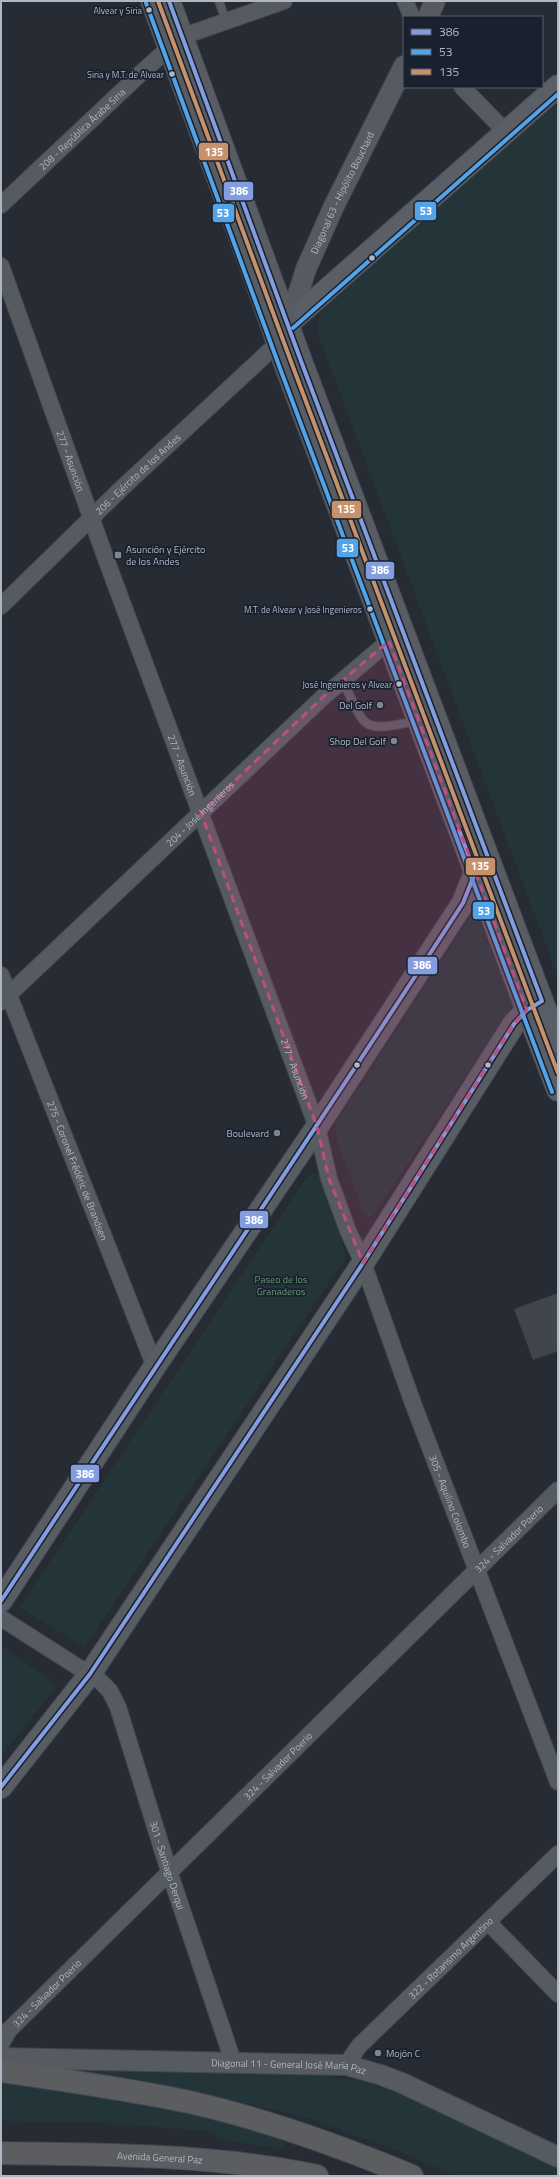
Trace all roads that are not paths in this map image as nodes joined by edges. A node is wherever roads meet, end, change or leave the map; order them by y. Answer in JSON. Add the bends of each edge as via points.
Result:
{"nodes":[{"id":1,"x":152,"y":1,"type":"edge"},
{"id":2,"x":169,"y":1,"type":"edge"},
{"id":3,"x":219,"y":1,"type":"edge"},
{"id":4,"x":282,"y":1,"type":"edge"},
{"id":5,"x":405,"y":1,"type":"edge"},
{"id":6,"x":435,"y":1,"type":"edge"},
{"id":7,"x":412,"y":16,"type":"edge"},
{"id":8,"x":428,"y":16,"type":"edge"},
{"id":9,"x":226,"y":21,"type":"junction"},
{"id":10,"x":176,"y":42,"type":"junction"},
{"id":11,"x":403,"y":68,"type":"edge"},
{"id":12,"x":558,"y":86,"type":"edge"},
{"id":13,"x":463,"y":88,"type":"edge"},
{"id":14,"x":505,"y":131,"type":"junction"},
{"id":15,"x":1,"y":205,"type":"edge"},
{"id":16,"x":1,"y":266,"type":"edge"},
{"id":17,"x":289,"y":323,"type":"junction"},
{"id":18,"x":277,"y":344,"type":"junction"},
{"id":19,"x":92,"y":517,"type":"junction"},
{"id":20,"x":1,"y":606,"type":"edge"},
{"id":21,"x":398,"y":638,"type":"junction"},
{"id":22,"x":342,"y":680,"type":"junction"},
{"id":23,"x":420,"y":721,"type":"junction"},
{"id":24,"x":201,"y":813,"type":"junction"},
{"id":25,"x":475,"y":873,"type":"junction"},
{"id":26,"x":1,"y":975,"type":"edge"},
{"id":27,"x":5,"y":999,"type":"edge"},
{"id":28,"x":535,"y":1005,"type":"junction"},
{"id":29,"x":558,"y":1042,"type":"edge"},
{"id":30,"x":558,"y":1090,"type":"edge"},
{"id":31,"x":317,"y":1127,"type":"junction"},
{"id":32,"x":363,"y":1264,"type":"junction"},
{"id":33,"x":155,"y":1367,"type":"junction"},
{"id":34,"x":558,"y":1490,"type":"edge"},
{"id":35,"x":476,"y":1570,"type":"junction"},
{"id":36,"x":1,"y":1601,"type":"edge"},
{"id":37,"x":1,"y":1618,"type":"edge"},
{"id":38,"x":90,"y":1674,"type":"junction"},
{"id":39,"x":558,"y":1782,"type":"edge"},
{"id":40,"x":1,"y":1787,"type":"edge"},
{"id":41,"x":558,"y":1854,"type":"edge"},
{"id":42,"x":169,"y":1871,"type":"junction"},
{"id":43,"x":488,"y":1922,"type":"junction"},
{"id":44,"x":558,"y":1994,"type":"edge"},
{"id":45,"x":1,"y":2044,"type":"edge"},
{"id":46,"x":1,"y":2058,"type":"edge"},
{"id":47,"x":234,"y":2064,"type":"junction"},
{"id":48,"x":346,"y":2065,"type":"junction"},
{"id":49,"x":1,"y":2070,"type":"edge"},
{"id":50,"x":1,"y":2153,"type":"edge"},
{"id":51,"x":558,"y":2158,"type":"edge"},
{"id":52,"x":317,"y":2176,"type":"edge"},
{"id":53,"x":412,"y":2176,"type":"edge"}],
"edges":[{"from":1,"to":10,"type":"main road"},
{"from":2,"to":10,"type":"main road"},
{"from":3,"to":9,"type":"lane"},
{"from":4,"to":9,"type":"street"},
{"from":5,"to":7,"type":"street"},
{"from":6,"to":8,"type":"street"},
{"from":9,"to":10,"type":"street"},
{"from":10,"to":15,"type":"street","name":"208 - República Árabe Siria"},
{"from":10,"to":17,"type":"main road"},
{"from":10,"to":18,"type":"main road"},
{"from":11,"to":17,"type":"street","name":"Diagonal 63 - Hipólito Bouchard","via":[[334,206],[306,269]]},
{"from":12,"to":14,"type":"main road"},
{"from":13,"to":14,"type":"street"},
{"from":14,"to":17,"type":"main road"},
{"from":16,"to":19,"type":"street","name":"277 - Asunción"},
{"from":17,"to":18,"type":"main road"},
{"from":17,"to":21,"type":"main road"},
{"from":18,"to":19,"type":"street","name":"206 - Ejército de los Andes"},
{"from":18,"to":21,"type":"main road"},
{"from":19,"to":20,"type":"street","name":"206 - Ejército de los Andes"},
{"from":19,"to":24,"type":"street","name":"277 - Asunción"},
{"from":21,"to":22,"type":"street","name":"204 - José Ingenieros"},
{"from":21,"to":23,"type":"main road"},
{"from":21,"to":28,"type":"main road"},
{"from":22,"to":23,"type":"lane","via":[[363,722],[370,727],[380,729]]},
{"from":22,"to":24,"type":"street","name":"204 - José Ingenieros"},
{"from":23,"to":25,"type":"main road"},
{"from":24,"to":27,"type":"street","name":"204 - José Ingenieros"},
{"from":24,"to":31,"type":"street","name":"277 - Asunción"},
{"from":25,"to":28,"type":"main road"},
{"from":25,"to":31,"type":"main road","via":[[463,903]]},
{"from":26,"to":27,"type":"street","name":"275 - Coronel Frédéric de Brandsen"},
{"from":27,"to":33,"type":"street","name":"275 - Coronel Frédéric de Brandsen"},
{"from":28,"to":29,"type":"main road"},
{"from":28,"to":30,"type":"main road"},
{"from":28,"to":32,"type":"main road","via":[[514,1024]]},
{"from":31,"to":32,"type":"street","name":"277 - Asunción","via":[[329,1179]]},
{"from":31,"to":33,"type":"main road"},
{"from":32,"to":35,"type":"street","name":"305 - Aquilino Colombo"},
{"from":32,"to":38,"type":"main road"},
{"from":33,"to":36,"type":"main road"},
{"from":34,"to":35,"type":"street","name":"324 - Salvador Poerio"},
{"from":35,"to":39,"type":"street","name":"305 - Aquilino Colombo"},
{"from":35,"to":42,"type":"street","name":"324 - Salvador Poerio"},
{"from":37,"to":38,"type":"street","name":"301 - Santiago Derqui"},
{"from":38,"to":40,"type":"main road"},
{"from":38,"to":42,"type":"street","name":"301 - Santiago Derqui","via":[[110,1691],[118,1707]]},
{"from":41,"to":43,"type":"street","name":"322 - Rotarismo Argentino"},
{"from":42,"to":45,"type":"street","name":"324 - Salvador Poerio","via":[[9,2030]]},
{"from":42,"to":47,"type":"street","name":"301 - Santiago Derqui"},
{"from":43,"to":44,"type":"street"},
{"from":43,"to":48,"type":"street","name":"322 - Rotarismo Argentino","via":[[359,2046]]},
{"from":46,"to":47,"type":"street","name":"Diagonal 11 - General José María Paz"},
{"from":47,"to":48,"type":"street","name":"Diagonal 11 - General José María Paz"},
{"from":48,"to":51,"type":"street","name":"Diagonal 11 - General José María Paz","via":[[402,2083]]},
{"from":49,"to":53,"type":"highway","via":[[189,2102],[277,2127],[366,2157]]},
{"from":50,"to":52,"type":"highway","name":"Avenida General Paz","via":[[220,2161]]}]}
